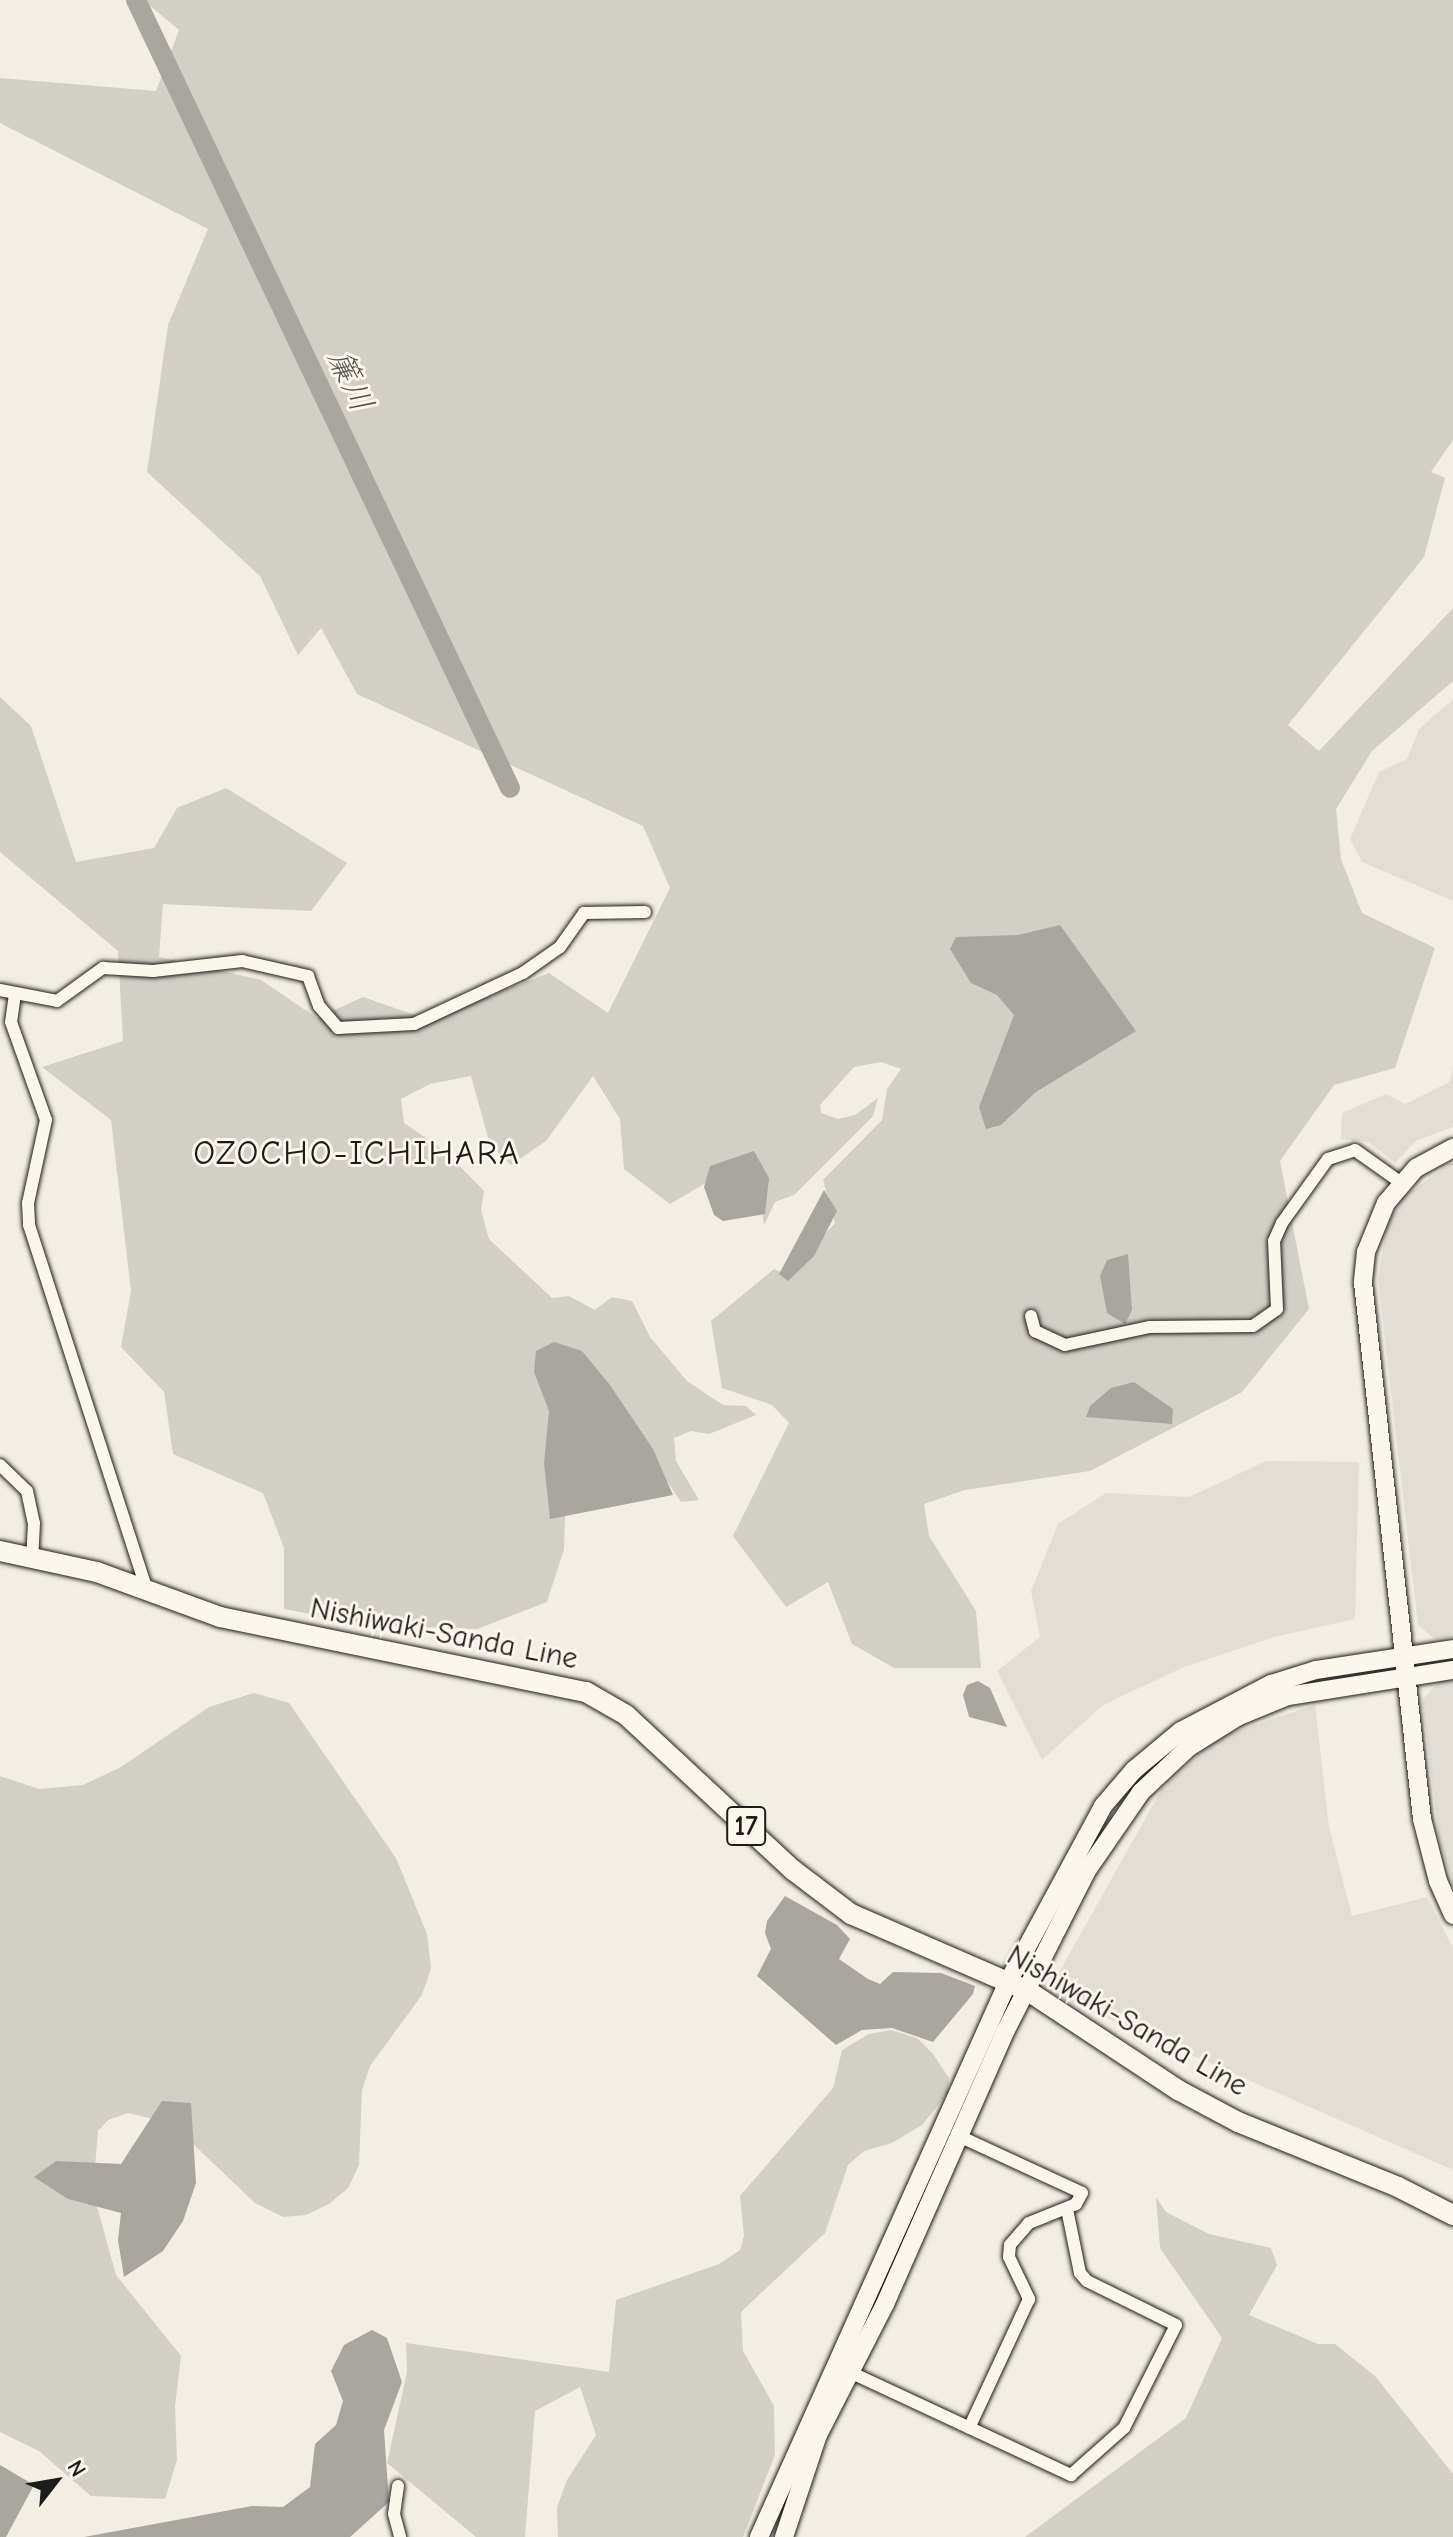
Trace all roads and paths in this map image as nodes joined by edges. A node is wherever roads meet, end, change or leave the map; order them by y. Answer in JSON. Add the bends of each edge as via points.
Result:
{"nodes":[{"id":1,"x":645,"y":912,"type":"dead end"},
{"id":2,"x":0,"y":990,"type":"edge"},
{"id":3,"x":15,"y":994,"type":"junction"},
{"id":4,"x":1453,"y":1148,"type":"edge"},
{"id":5,"x":1400,"y":1182,"type":"junction"},
{"id":6,"x":1031,"y":1316,"type":"dead end"},
{"id":7,"x":0,"y":1465,"type":"edge"},
{"id":8,"x":0,"y":1551,"type":"edge"},
{"id":9,"x":32,"y":1556,"type":"junction"},
{"id":10,"x":147,"y":1591,"type":"junction"},
{"id":11,"x":1453,"y":1649,"type":"edge"},
{"id":12,"x":1404,"y":1665,"type":"junction"},
{"id":13,"x":1453,"y":1670,"type":"edge"},
{"id":14,"x":1453,"y":1915,"type":"edge"},
{"id":15,"x":1008,"y":1982,"type":"junction"},
{"id":16,"x":1028,"y":1991,"type":"junction"},
{"id":17,"x":961,"y":2137,"type":"junction"},
{"id":18,"x":1067,"y":2209,"type":"junction"},
{"id":19,"x":1453,"y":2215,"type":"edge"},
{"id":20,"x":852,"y":2373,"type":"junction"},
{"id":21,"x":969,"y":2428,"type":"junction"},
{"id":22,"x":398,"y":2486,"type":"dead end"},
{"id":23,"x":400,"y":2537,"type":"edge"},
{"id":24,"x":759,"y":2537,"type":"edge"},
{"id":25,"x":784,"y":2537,"type":"edge"}],
"edges":[{"from":1,"to":3,"type":"street","via":[[623,917],[598,909],[584,913],[560,947],[523,973],[414,1024],[338,1028],[319,1006],[308,976],[242,961],[153,971],[103,968],[57,1001]]},
{"from":2,"to":3,"type":"street"},
{"from":3,"to":10,"type":"street","via":[[11,1022],[46,1120],[28,1203],[29,1225]]},
{"from":4,"to":5,"type":"street"},
{"from":5,"to":6,"type":"street","via":[[1355,1150],[1328,1159],[1282,1223],[1274,1241],[1277,1309],[1253,1326],[1150,1327],[1065,1345],[1035,1331]]},
{"from":5,"to":12,"type":"street","via":[[1375,1225],[1363,1283]]},
{"from":7,"to":9,"type":"street","via":[[27,1491],[34,1523]]},
{"from":8,"to":9,"type":"main road","name":"Nishiwaki-Sanda Line","number":"17"},
{"from":9,"to":10,"type":"main road","name":"Nishiwaki-Sanda Line","number":"17"},
{"from":10,"to":15,"type":"main road","name":"Nishiwaki-Sanda Line","number":"17","via":[[220,1617],[309,1638],[586,1692],[626,1715],[830,1900],[883,1931]]},
{"from":11,"to":12,"type":"street"},
{"from":12,"to":13,"type":"street"},
{"from":12,"to":14,"type":"street","via":[[1422,1819]]},
{"from":12,"to":15,"type":"street","via":[[1316,1670],[1271,1684],[1181,1731],[1103,1806]]},
{"from":12,"to":16,"type":"street","via":[[1288,1696],[1237,1717],[1189,1747],[1141,1792],[1106,1841]]},
{"from":15,"to":16,"type":"main road","name":"Nishiwaki-Sanda Line","number":"17"},
{"from":15,"to":24,"type":"street"},
{"from":16,"to":17,"type":"street"},
{"from":16,"to":19,"type":"main road","name":"Nishiwaki-Sanda Line","number":"17","via":[[1238,2122]]},
{"from":17,"to":18,"type":"street","via":[[1082,2193]]},
{"from":17,"to":20,"type":"street"},
{"from":18,"to":21,"type":"street","via":[[1029,2223],[1010,2245],[1009,2257],[1029,2299]]},
{"from":18,"to":21,"type":"street","via":[[1080,2273],[1087,2281],[1176,2325],[1124,2428],[1071,2475]]},
{"from":20,"to":21,"type":"street"},
{"from":20,"to":25,"type":"street","via":[[818,2435]]},
{"from":22,"to":23,"type":"street","via":[[394,2514]]}]}
